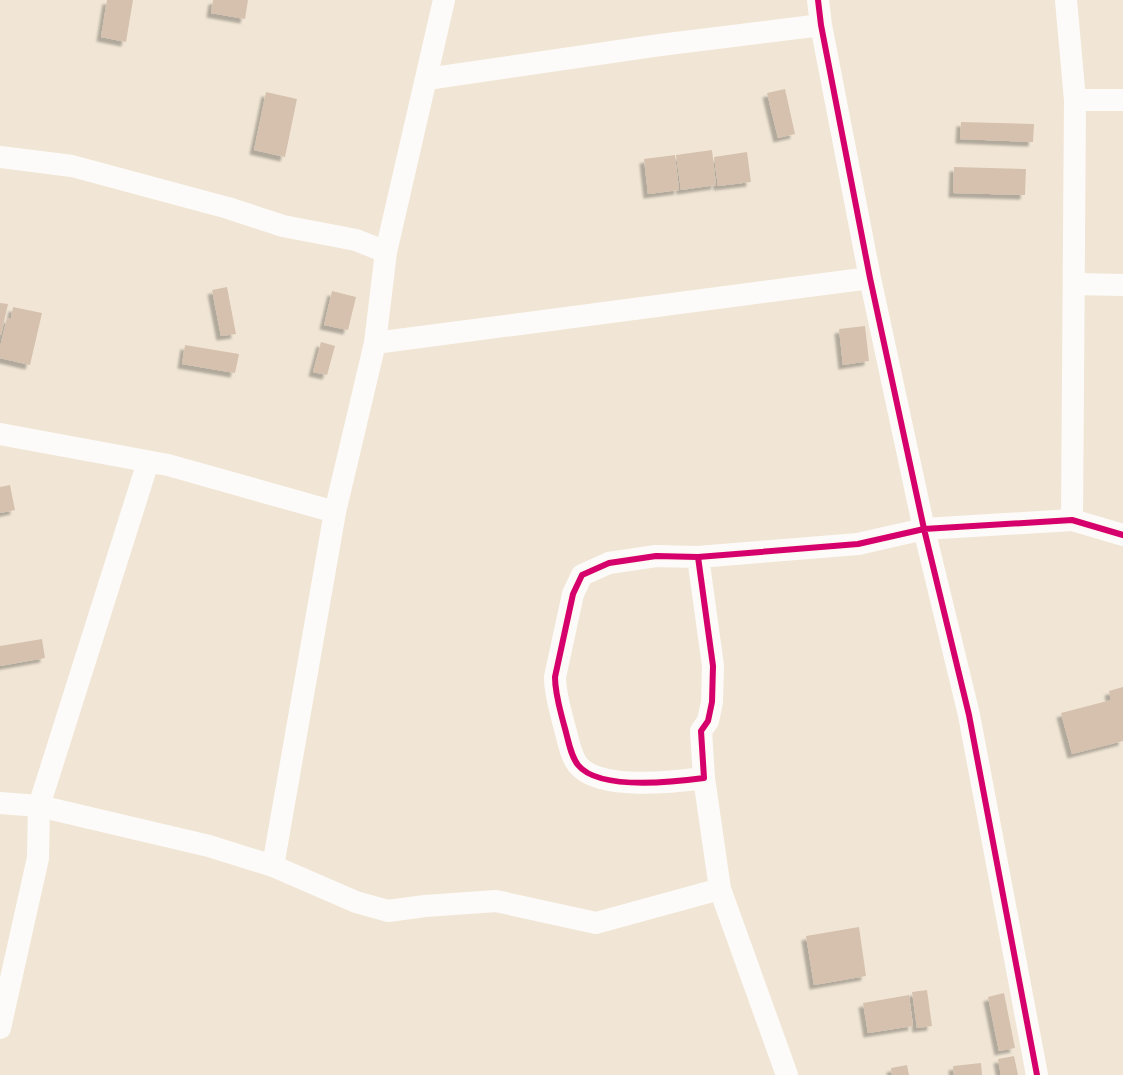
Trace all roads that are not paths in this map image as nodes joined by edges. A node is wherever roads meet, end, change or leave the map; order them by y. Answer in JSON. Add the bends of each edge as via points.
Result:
{"nodes":[{"id":1,"x":444,"y":0,"type":"edge"},
{"id":2,"x":818,"y":0,"type":"edge"},
{"id":3,"x":1066,"y":0,"type":"edge"},
{"id":4,"x":821,"y":26,"type":"junction"},
{"id":5,"x":427,"y":78,"type":"junction"},
{"id":6,"x":1075,"y":100,"type":"junction"},
{"id":7,"x":1123,"y":100,"type":"edge"},
{"id":8,"x":0,"y":157,"type":"edge"},
{"id":9,"x":386,"y":252,"type":"junction"},
{"id":10,"x":870,"y":278,"type":"junction"},
{"id":11,"x":1075,"y":284,"type":"junction"},
{"id":12,"x":1123,"y":285,"type":"edge"},
{"id":13,"x":375,"y":343,"type":"junction"},
{"id":14,"x":0,"y":434,"type":"edge"},
{"id":15,"x":148,"y":462,"type":"junction"},
{"id":16,"x":335,"y":512,"type":"junction"},
{"id":17,"x":1072,"y":520,"type":"junction"},
{"id":18,"x":924,"y":529,"type":"junction"},
{"id":19,"x":1123,"y":535,"type":"edge"},
{"id":20,"x":698,"y":557,"type":"junction"},
{"id":21,"x":704,"y":778,"type":"junction"},
{"id":22,"x":0,"y":803,"type":"edge"},
{"id":23,"x":40,"y":806,"type":"junction"},
{"id":24,"x":273,"y":866,"type":"junction"},
{"id":25,"x":720,"y":888,"type":"junction"},
{"id":26,"x":0,"y":1028,"type":"edge"},
{"id":27,"x":787,"y":1075,"type":"edge"},
{"id":28,"x":1037,"y":1075,"type":"edge"}],
"edges":[{"from":1,"to":5,"type":"street"},
{"from":2,"to":4,"type":"street"},
{"from":3,"to":6,"type":"street"},
{"from":4,"to":5,"type":"street"},
{"from":4,"to":10,"type":"street"},
{"from":5,"to":9,"type":"street"},
{"from":6,"to":7,"type":"street"},
{"from":6,"to":11,"type":"street"},
{"from":8,"to":9,"type":"street","via":[[72,166],[283,226],[356,240]]},
{"from":9,"to":13,"type":"street"},
{"from":10,"to":13,"type":"street"},
{"from":10,"to":18,"type":"street"},
{"from":11,"to":12,"type":"street"},
{"from":11,"to":17,"type":"street"},
{"from":13,"to":16,"type":"street"},
{"from":14,"to":15,"type":"street"},
{"from":15,"to":16,"type":"street","via":[[168,464]]},
{"from":15,"to":23,"type":"street"},
{"from":16,"to":24,"type":"street"},
{"from":17,"to":18,"type":"street"},
{"from":17,"to":19,"type":"street"},
{"from":18,"to":20,"type":"street","via":[[858,544]]},
{"from":18,"to":28,"type":"street","via":[[969,715]]},
{"from":20,"to":21,"type":"street","via":[[713,666],[712,702],[708,721],[701,731]]},
{"from":20,"to":21,"type":"street","via":[[656,556],[609,563],[582,575],[573,594],[555,690],[578,765],[593,777],[636,783]]},
{"from":21,"to":25,"type":"street"},
{"from":22,"to":23,"type":"street"},
{"from":23,"to":24,"type":"street","via":[[209,846]]},
{"from":23,"to":26,"type":"street","via":[[38,858]]},
{"from":24,"to":25,"type":"street","via":[[356,902],[388,911],[496,901],[596,923]]},
{"from":25,"to":27,"type":"street"}]}
